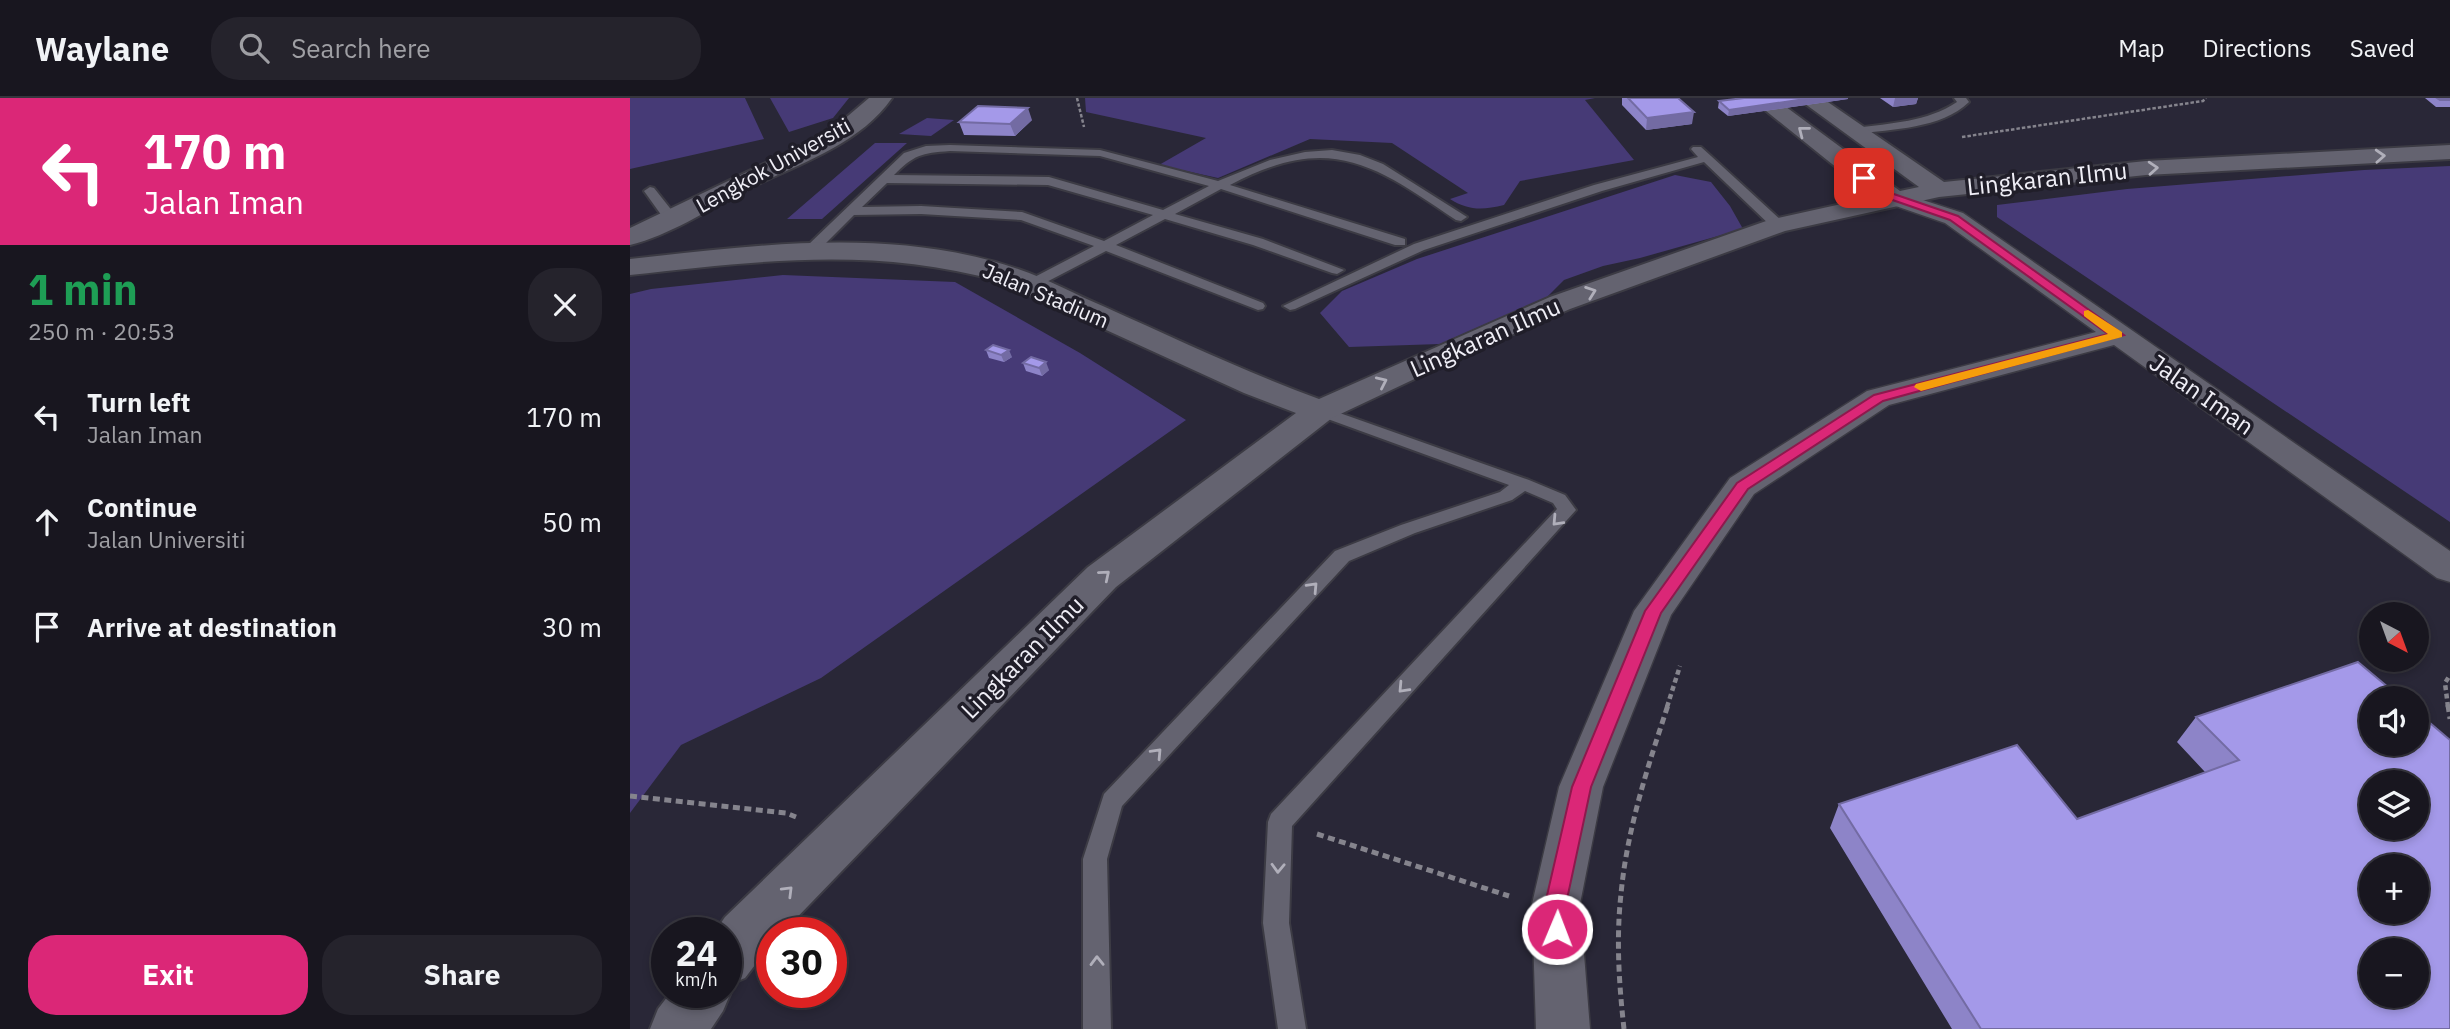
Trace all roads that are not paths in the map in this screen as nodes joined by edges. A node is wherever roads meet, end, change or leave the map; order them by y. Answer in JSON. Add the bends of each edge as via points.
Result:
{"nodes":[{"id":1,"x":881,"y":98,"type":"edge"},
{"id":2,"x":1761,"y":98,"type":"edge"},
{"id":3,"x":1808,"y":98,"type":"edge"},
{"id":4,"x":1959,"y":98,"type":"edge"},
{"id":5,"x":1856,"y":131,"type":"junction"},
{"id":6,"x":1696,"y":148,"type":"dead end"},
{"id":7,"x":2450,"y":152,"type":"edge"},
{"id":8,"x":1707,"y":158,"type":"junction"},
{"id":9,"x":886,"y":179,"type":"junction"},
{"id":10,"x":1219,"y":185,"type":"junction"},
{"id":11,"x":1939,"y":190,"type":"junction"},
{"id":12,"x":650,"y":191,"type":"dead end"},
{"id":13,"x":1898,"y":199,"type":"junction"},
{"id":14,"x":853,"y":211,"type":"junction"},
{"id":15,"x":1166,"y":214,"type":"junction"},
{"id":16,"x":1461,"y":217,"type":"dead end"},
{"id":17,"x":1954,"y":218,"type":"junction"},
{"id":18,"x":667,"y":223,"type":"junction"},
{"id":19,"x":1778,"y":225,"type":"junction"},
{"id":20,"x":630,"y":237,"type":"edge"},
{"id":21,"x":1400,"y":242,"type":"dead end"},
{"id":22,"x":1105,"y":246,"type":"junction"},
{"id":23,"x":813,"y":248,"type":"junction"},
{"id":24,"x":630,"y":254,"type":"edge"},
{"id":25,"x":630,"y":267,"type":"edge"},
{"id":26,"x":1337,"y":270,"type":"dead end"},
{"id":27,"x":1030,"y":285,"type":"junction"},
{"id":28,"x":1258,"y":306,"type":"dead end"},
{"id":29,"x":1290,"y":306,"type":"dead end"},
{"id":30,"x":2118,"y":335,"type":"junction"},
{"id":31,"x":1320,"y":411,"type":"junction"},
{"id":32,"x":1523,"y":484,"type":"junction"},
{"id":33,"x":2450,"y":569,"type":"edge"},
{"id":34,"x":742,"y":938,"type":"edge"},
{"id":35,"x":693,"y":1008,"type":"edge"},
{"id":36,"x":678,"y":1029,"type":"edge"},
{"id":37,"x":1097,"y":1029,"type":"edge"},
{"id":38,"x":1292,"y":1029,"type":"edge"},
{"id":39,"x":1563,"y":1029,"type":"edge"}],
"edges":[{"from":1,"to":18,"type":"street","name":"Lengkok Universiti","via":[[830,139]]},
{"from":13,"to":2,"type":"street","one_way":true,"via":[[1885,194]]},
{"from":3,"to":5,"type":"street"},
{"from":4,"to":5,"type":"lane","via":[[1964,102],[1951,112]]},
{"from":5,"to":11,"type":"street"},
{"from":6,"to":8,"type":"lane"},
{"from":11,"to":7,"type":"street","name":"Lingkaran Ilmu","one_way":true,"via":[[2146,168]]},
{"from":8,"to":19,"type":"lane"},
{"from":8,"to":29,"type":"lane","via":[[1598,188],[1419,247]]},
{"from":9,"to":10,"type":"lane","via":[[914,152],[964,148],[1100,153]]},
{"from":9,"to":14,"type":"lane"},
{"from":9,"to":15,"type":"lane","via":[[1049,181]]},
{"from":10,"to":15,"type":"lane"},
{"from":10,"to":16,"type":"lane","via":[[1272,161],[1307,153],[1340,153],[1390,170]]},
{"from":10,"to":21,"type":"lane"},
{"from":11,"to":13,"type":"street","name":"Lingkaran Ilmu"},
{"from":11,"to":17,"type":"street"},
{"from":12,"to":18,"type":"lane"},
{"from":13,"to":17,"type":"street"},
{"from":13,"to":19,"type":"street","name":"Lingkaran Ilmu"},
{"from":14,"to":22,"type":"lane","via":[[1022,216]]},
{"from":14,"to":23,"type":"lane"},
{"from":15,"to":22,"type":"lane"},
{"from":15,"to":26,"type":"lane"},
{"from":17,"to":30,"type":"street","name":"Jalan Iman"},
{"from":18,"to":20,"type":"street","name":"Lengkok Universiti"},
{"from":18,"to":24,"type":"street","name":"Lengkok Universiti"},
{"from":31,"to":19,"type":"street","name":"Lingkaran Ilmu","one_way":true,"via":[[1560,303]]},
{"from":22,"to":27,"type":"lane"},
{"from":22,"to":28,"type":"lane"},
{"from":23,"to":25,"type":"street","name":"Jalan Stadium"},
{"from":23,"to":27,"type":"street","name":"Jalan Stadium","via":[[871,248],[967,261]]},
{"from":27,"to":31,"type":"street","name":"Jalan Stadium"},
{"from":30,"to":33,"type":"street","name":"Jalan Iman"},
{"from":30,"to":39,"type":"street","via":[[1878,398],[1742,486],[1653,611],[1581,787],[1556,904]]},
{"from":31,"to":32,"type":"lane"},
{"from":34,"to":31,"type":"street","name":"Lingkaran Ilmu","one_way":true,"via":[[1102,577]]},
{"from":37,"to":32,"type":"lane","one_way":true,"via":[[1095,859],[1112,801],[1342,556],[1506,496]]},
{"from":32,"to":38,"type":"lane","one_way":true,"via":[[1559,499],[1567,510],[1280,822],[1276,923]]},
{"from":35,"to":36,"type":"street"}]}
